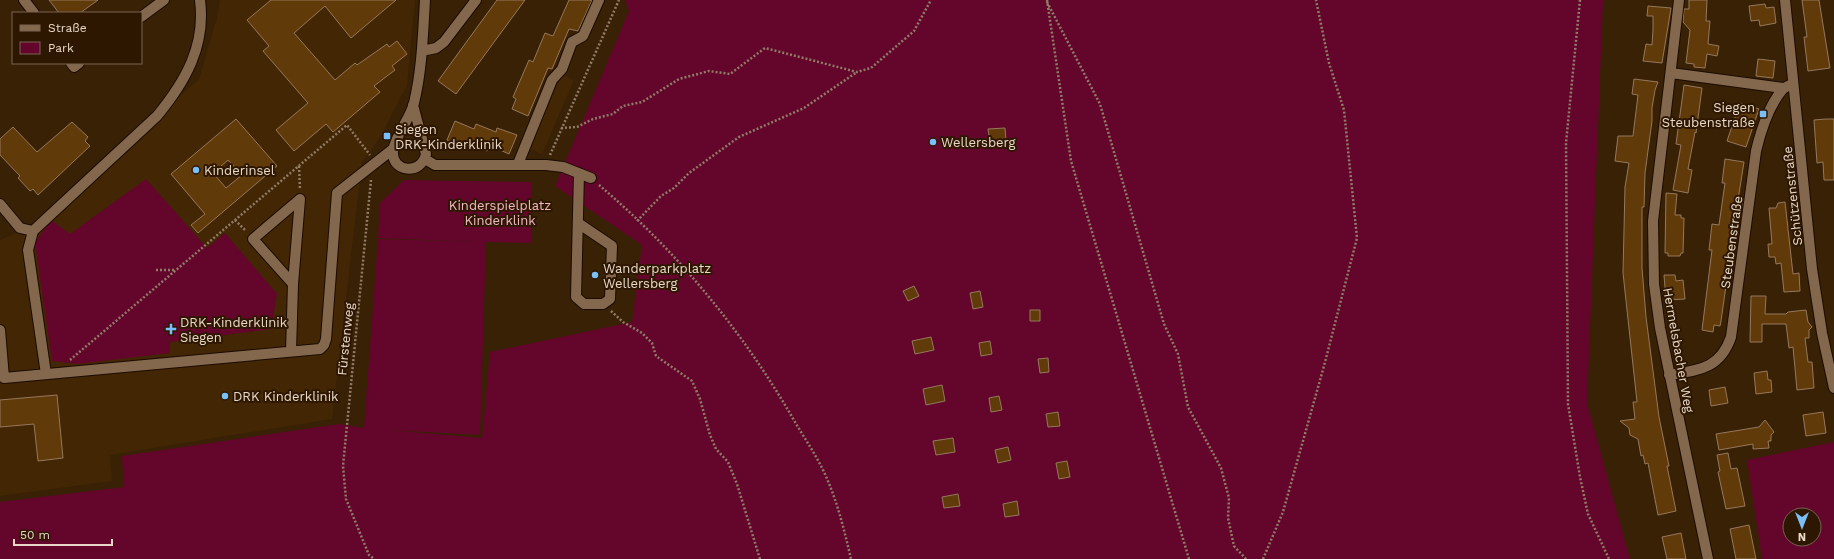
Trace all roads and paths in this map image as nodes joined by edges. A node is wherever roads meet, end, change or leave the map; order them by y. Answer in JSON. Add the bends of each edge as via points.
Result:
{"nodes":[{"id":1,"x":24,"y":0,"type":"edge"},
{"id":2,"x":164,"y":0,"type":"edge"},
{"id":3,"x":200,"y":0,"type":"edge"},
{"id":4,"x":425,"y":0,"type":"edge"},
{"id":5,"x":476,"y":0,"type":"edge"},
{"id":6,"x":598,"y":0,"type":"edge"},
{"id":7,"x":619,"y":0,"type":"edge"},
{"id":8,"x":931,"y":0,"type":"edge"},
{"id":9,"x":1316,"y":0,"type":"edge"},
{"id":10,"x":1580,"y":0,"type":"edge"},
{"id":11,"x":1679,"y":0,"type":"edge"},
{"id":12,"x":1785,"y":0,"type":"edge"},
{"id":13,"x":1047,"y":1,"type":"edge"},
{"id":14,"x":33,"y":12,"type":"edge"},
{"id":15,"x":142,"y":16,"type":"edge"},
{"id":16,"x":422,"y":51,"type":"junction"},
{"id":17,"x":857,"y":72,"type":"junction"},
{"id":18,"x":1671,"y":73,"type":"junction"},
{"id":19,"x":1793,"y":84,"type":"junction"},
{"id":20,"x":1783,"y":88,"type":"junction"},
{"id":21,"x":413,"y":105,"type":"junction"},
{"id":22,"x":561,"y":128,"type":"junction"},
{"id":23,"x":393,"y":149,"type":"junction"},
{"id":24,"x":369,"y":153,"type":"dead end"},
{"id":25,"x":425,"y":159,"type":"junction"},
{"id":26,"x":377,"y":163,"type":"junction"},
{"id":27,"x":518,"y":164,"type":"junction"},
{"id":28,"x":546,"y":165,"type":"junction"},
{"id":29,"x":299,"y":166,"type":"junction"},
{"id":30,"x":579,"y":172,"type":"junction"},
{"id":31,"x":591,"y":178,"type":"joint"},
{"id":32,"x":300,"y":199,"type":"junction"},
{"id":33,"x":0,"y":204,"type":"edge"},
{"id":34,"x":235,"y":220,"type":"junction"},
{"id":35,"x":637,"y":221,"type":"junction"},
{"id":36,"x":578,"y":223,"type":"junction"},
{"id":37,"x":33,"y":231,"type":"junction"},
{"id":38,"x":253,"y":239,"type":"junction"},
{"id":39,"x":156,"y":270,"type":"dead end"},
{"id":40,"x":176,"y":270,"type":"junction"},
{"id":41,"x":294,"y":284,"type":"junction"},
{"id":42,"x":603,"y":304,"type":"junction"},
{"id":43,"x":0,"y":330,"type":"edge"},
{"id":44,"x":291,"y":351,"type":"junction"},
{"id":45,"x":1831,"y":362,"type":"edge"},
{"id":46,"x":51,"y":373,"type":"junction"},
{"id":47,"x":1669,"y":375,"type":"junction"},
{"id":48,"x":1834,"y":388,"type":"edge"},
{"id":49,"x":374,"y":559,"type":"edge"},
{"id":50,"x":760,"y":559,"type":"edge"},
{"id":51,"x":851,"y":559,"type":"edge"},
{"id":52,"x":1190,"y":559,"type":"edge"},
{"id":53,"x":1246,"y":559,"type":"edge"},
{"id":54,"x":1263,"y":559,"type":"edge"},
{"id":55,"x":1609,"y":559,"type":"edge"},
{"id":56,"x":1708,"y":559,"type":"edge"}],
"edges":[{"from":1,"to":14,"type":"street"},
{"from":2,"to":15,"type":"street"},
{"from":3,"to":37,"type":"street","via":[[202,21],[197,45],[186,76],[171,99],[157,116]]},
{"from":4,"to":16,"type":"street"},
{"from":5,"to":16,"type":"street","via":[[444,42],[436,48]]},
{"from":6,"to":27,"type":"street","via":[[583,36],[572,42],[562,69],[552,80]]},
{"from":7,"to":22,"type":"path"},
{"from":8,"to":17,"type":"path","via":[[914,31],[871,68]]},
{"from":9,"to":54,"type":"path","via":[[1329,63],[1344,110],[1357,238],[1282,512]]},
{"from":10,"to":55,"type":"path","via":[[1566,143],[1568,404],[1588,514]]},
{"from":11,"to":18,"type":"street","name":"Hermelsbacher Weg"},
{"from":12,"to":19,"type":"street","name":"Schützenstraße"},
{"from":13,"to":52,"type":"path","via":[[1071,161]]},
{"from":13,"to":53,"type":"path","via":[[1100,104],[1164,324],[1178,354],[1188,407],[1221,468],[1229,498],[1228,518],[1234,546]]},
{"from":16,"to":21,"type":"street"},
{"from":17,"to":22,"type":"path","via":[[765,48],[730,74],[709,71],[679,79],[642,102],[623,106],[613,114],[593,119],[577,128]]},
{"from":17,"to":35,"type":"path","via":[[804,108],[739,137],[661,196]]},
{"from":18,"to":20,"type":"street"},
{"from":18,"to":47,"type":"street","name":"Hermelsbacher Weg","via":[[1653,221],[1654,284]]},
{"from":19,"to":20,"type":"street"},
{"from":19,"to":45,"type":"street","name":"Schützenstraße","via":[[1812,269]]},
{"from":20,"to":47,"type":"street","name":"Steubenstraße","via":[[1761,132],[1756,151],[1731,337],[1727,349],[1711,366]]},
{"from":21,"to":23,"type":"street"},
{"from":21,"to":25,"type":"street","via":[[426,148]]},
{"from":22,"to":28,"type":"path"},
{"from":23,"to":25,"type":"street","via":[[395,160],[403,168],[413,169]]},
{"from":23,"to":26,"type":"street"},
{"from":24,"to":29,"type":"path","via":[[347,125]]},
{"from":25,"to":27,"type":"street","via":[[435,165]]},
{"from":26,"to":44,"type":"street","via":[[337,193],[324,345],[314,350]]},
{"from":26,"to":49,"type":"path","name":"Fürstenweg","via":[[371,182],[343,466],[346,499],[368,555]]},
{"from":27,"to":28,"type":"street"},
{"from":28,"to":30,"type":"street"},
{"from":29,"to":32,"type":"path"},
{"from":29,"to":34,"type":"path"},
{"from":30,"to":31,"type":"street"},
{"from":30,"to":36,"type":"street"},
{"from":31,"to":35,"type":"path"},
{"from":32,"to":38,"type":"street"},
{"from":32,"to":41,"type":"street"},
{"from":33,"to":37,"type":"street","via":[[20,228]]},
{"from":34,"to":38,"type":"path"},
{"from":34,"to":40,"type":"path"},
{"from":35,"to":51,"type":"path","via":[[690,273],[743,339],[777,391],[824,472],[843,524]]},
{"from":36,"to":42,"type":"street","via":[[612,246],[610,298]]},
{"from":36,"to":42,"type":"street","via":[[576,297],[584,304]]},
{"from":37,"to":46,"type":"street","via":[[28,250]]},
{"from":38,"to":41,"type":"street"},
{"from":39,"to":40,"type":"path"},
{"from":40,"to":46,"type":"path"},
{"from":41,"to":44,"type":"street"},
{"from":42,"to":50,"type":"path","via":[[623,322],[642,333],[652,343],[656,356],[692,381],[716,449],[728,462],[738,484]]},
{"from":43,"to":46,"type":"street","via":[[4,378]]},
{"from":44,"to":46,"type":"street"},
{"from":45,"to":48,"type":"street","name":"Schützenstraße"},
{"from":47,"to":56,"type":"street","name":"Hermelsbacher Weg"}]}
